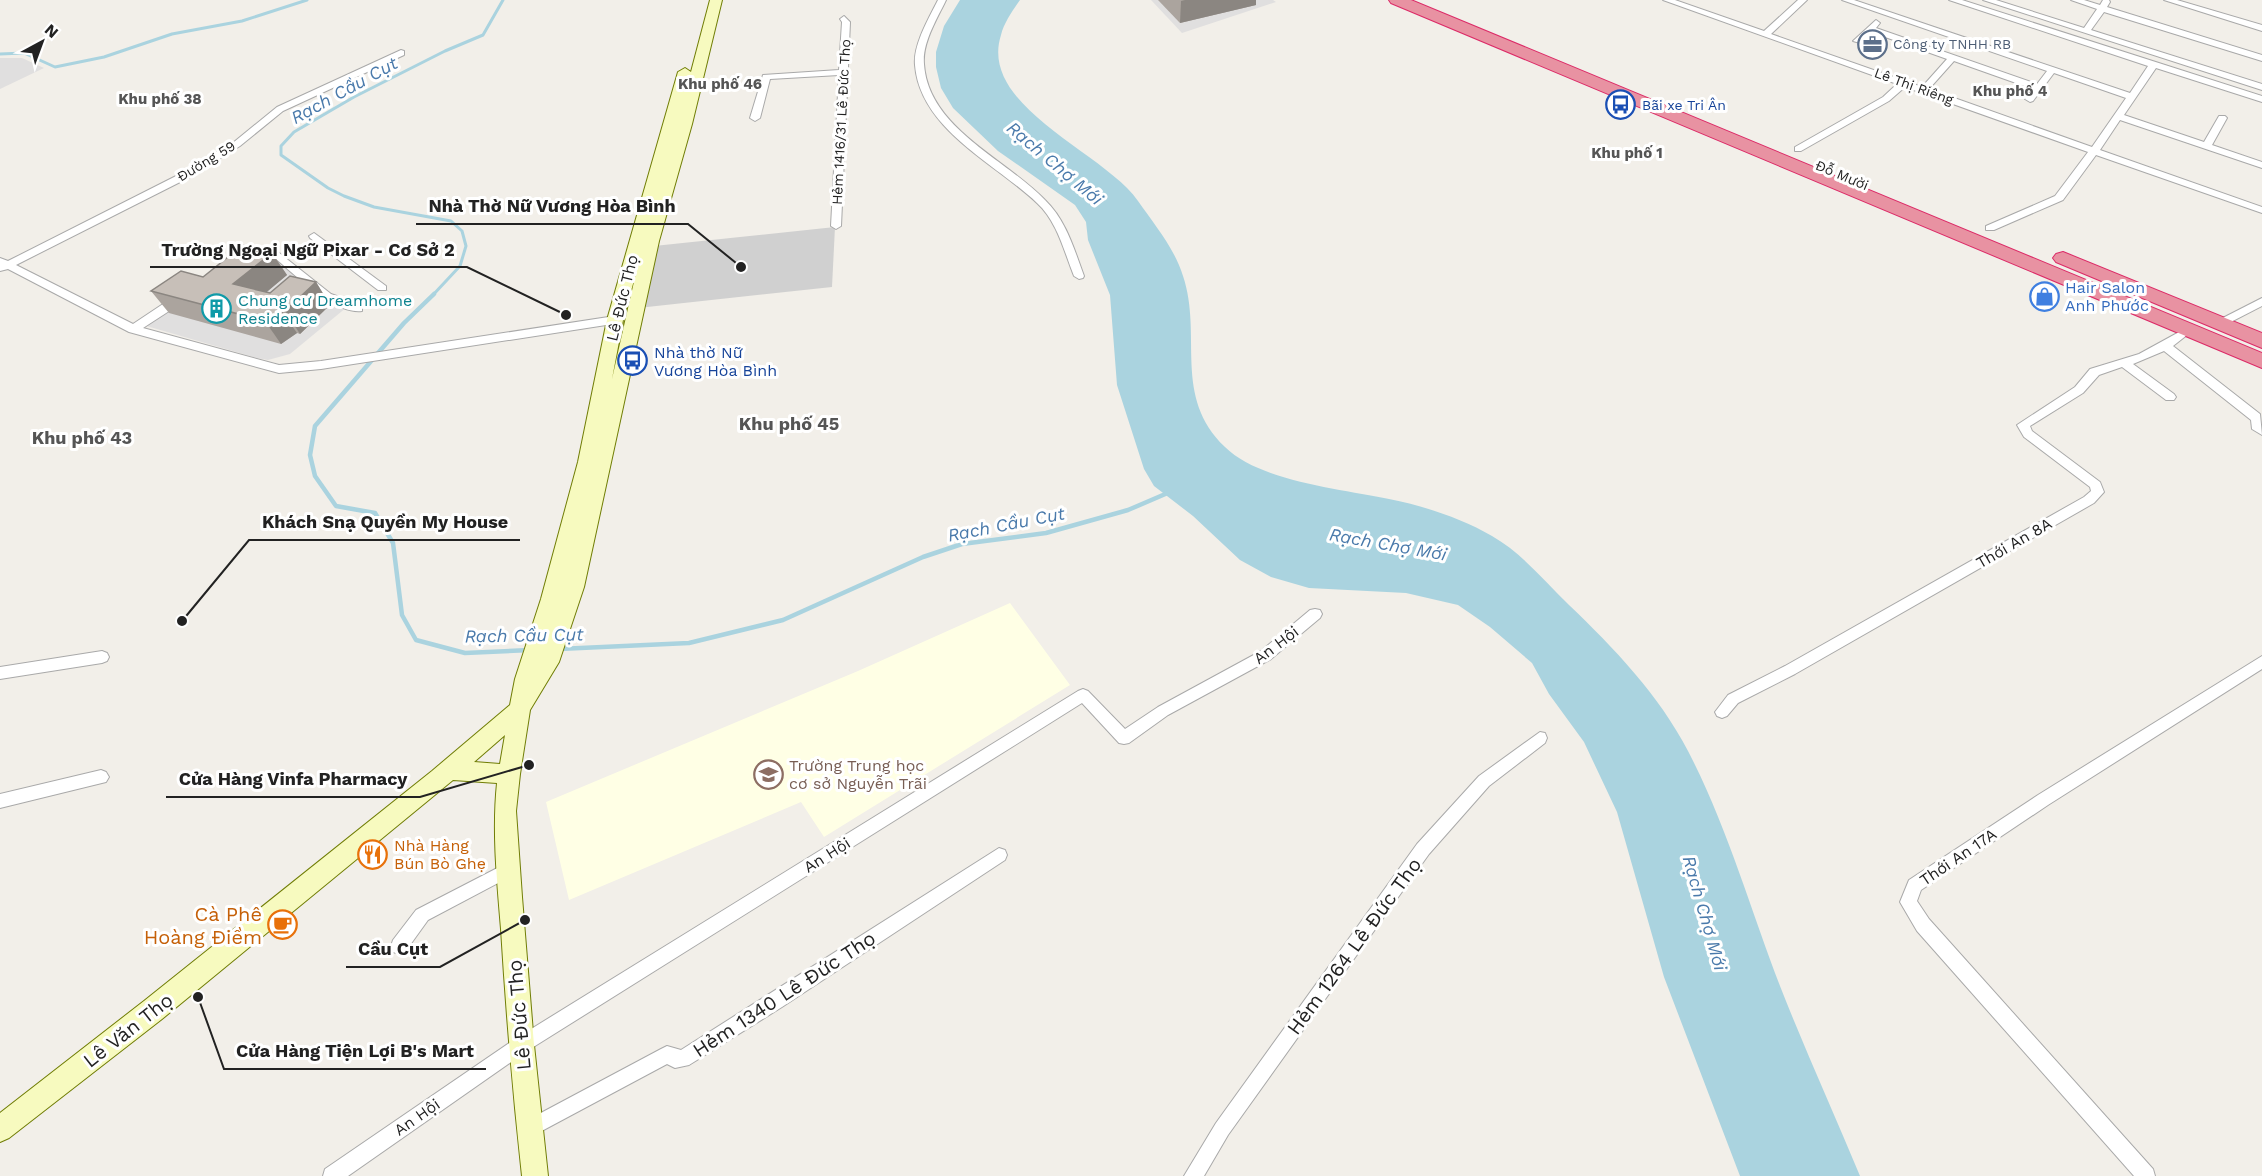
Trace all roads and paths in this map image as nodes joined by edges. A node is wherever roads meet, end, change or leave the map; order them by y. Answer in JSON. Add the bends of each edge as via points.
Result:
{"nodes":[{"id":1,"x":705,"y":0,"type":"edge"},
{"id":2,"x":716,"y":0,"type":"edge"},
{"id":3,"x":942,"y":0,"type":"edge"},
{"id":4,"x":1397,"y":0,"type":"edge"},
{"id":5,"x":1423,"y":0,"type":"edge"},
{"id":6,"x":1667,"y":0,"type":"edge"},
{"id":7,"x":1705,"y":0,"type":"edge"},
{"id":8,"x":1803,"y":0,"type":"edge"},
{"id":9,"x":1846,"y":0,"type":"edge"},
{"id":10,"x":1953,"y":0,"type":"edge"},
{"id":11,"x":1987,"y":0,"type":"edge"},
{"id":12,"x":2075,"y":0,"type":"edge"},
{"id":13,"x":2107,"y":0,"type":"edge"},
{"id":14,"x":2168,"y":0,"type":"edge"},
{"id":15,"x":2199,"y":0,"type":"edge"},
{"id":16,"x":2101,"y":8,"type":"junction"},
{"id":17,"x":1438,"y":9,"type":"edge"},
{"id":18,"x":1694,"y":9,"type":"junction"},
{"id":19,"x":1886,"y":14,"type":"junction"},
{"id":20,"x":843,"y":19,"type":"dead end"},
{"id":21,"x":2262,"y":19,"type":"edge"},
{"id":22,"x":2262,"y":28,"type":"edge"},
{"id":23,"x":1870,"y":29,"type":"junction"},
{"id":24,"x":2086,"y":31,"type":"junction"},
{"id":25,"x":1765,"y":35,"type":"junction"},
{"id":26,"x":1857,"y":41,"type":"dead end"},
{"id":27,"x":401,"y":53,"type":"dead end"},
{"id":28,"x":1952,"y":58,"type":"junction"},
{"id":29,"x":2262,"y":58,"type":"edge"},
{"id":30,"x":2154,"y":64,"type":"junction"},
{"id":31,"x":2052,"y":70,"type":"junction"},
{"id":32,"x":844,"y":72,"type":"junction"},
{"id":33,"x":1904,"y":83,"type":"junction"},
{"id":34,"x":2262,"y":87,"type":"edge"},
{"id":35,"x":2039,"y":88,"type":"junction"},
{"id":36,"x":1924,"y":90,"type":"junction"},
{"id":37,"x":2133,"y":97,"type":"junction"},
{"id":38,"x":2030,"y":99,"type":"dead end"},
{"id":39,"x":2262,"y":99,"type":"edge"},
{"id":40,"x":2119,"y":116,"type":"junction"},
{"id":41,"x":755,"y":118,"type":"dead end"},
{"id":42,"x":2222,"y":118,"type":"dead end"},
{"id":43,"x":673,"y":140,"type":"junction"},
{"id":44,"x":2206,"y":146,"type":"junction"},
{"id":45,"x":1798,"y":149,"type":"junction"},
{"id":46,"x":2095,"y":151,"type":"junction"},
{"id":47,"x":2262,"y":165,"type":"edge"},
{"id":48,"x":2262,"y":210,"type":"edge"},
{"id":49,"x":836,"y":226,"type":"dead end"},
{"id":50,"x":1990,"y":228,"type":"junction"},
{"id":51,"x":314,"y":236,"type":"dead end"},
{"id":52,"x":250,"y":262,"type":"edge"},
{"id":53,"x":2,"y":265,"type":"edge"},
{"id":54,"x":1079,"y":276,"type":"dead end"},
{"id":55,"x":382,"y":288,"type":"dead end"},
{"id":56,"x":189,"y":294,"type":"edge"},
{"id":57,"x":2262,"y":302,"type":"edge"},
{"id":58,"x":358,"y":308,"type":"dead end"},
{"id":59,"x":634,"y":315,"type":"junction"},
{"id":60,"x":615,"y":320,"type":"junction"},
{"id":61,"x":2218,"y":323,"type":"junction"},
{"id":62,"x":133,"y":329,"type":"junction"},
{"id":63,"x":2173,"y":341,"type":"junction"},
{"id":64,"x":2262,"y":341,"type":"edge"},
{"id":65,"x":2225,"y":345,"type":"junction"},
{"id":66,"x":2262,"y":348,"type":"edge"},
{"id":67,"x":2262,"y":361,"type":"edge"},
{"id":68,"x":2123,"y":362,"type":"junction"},
{"id":69,"x":2262,"y":369,"type":"edge"},
{"id":70,"x":2170,"y":398,"type":"dead end"},
{"id":71,"x":2262,"y":430,"type":"edge"},
{"id":72,"x":561,"y":599,"type":"junction"},
{"id":73,"x":1315,"y":614,"type":"dead end"},
{"id":74,"x":102,"y":657,"type":"dead end"},
{"id":75,"x":2262,"y":662,"type":"edge"},
{"id":76,"x":0,"y":673,"type":"edge"},
{"id":77,"x":519,"y":710,"type":"junction"},
{"id":78,"x":1722,"y":711,"type":"dead end"},
{"id":79,"x":1540,"y":738,"type":"dead end"},
{"id":80,"x":514,"y":739,"type":"junction"},
{"id":81,"x":450,"y":770,"type":"junction"},
{"id":82,"x":509,"y":774,"type":"junction"},
{"id":83,"x":101,"y":777,"type":"dead end"},
{"id":84,"x":0,"y":801,"type":"edge"},
{"id":85,"x":999,"y":855,"type":"dead end"},
{"id":86,"x":509,"y":869,"type":"junction"},
{"id":87,"x":399,"y":946,"type":"dead end"},
{"id":88,"x":521,"y":1045,"type":"junction"},
{"id":89,"x":530,"y":1128,"type":"junction"},
{"id":90,"x":0,"y":1130,"type":"edge"},
{"id":91,"x":332,"y":1176,"type":"edge"},
{"id":92,"x":535,"y":1176,"type":"edge"},
{"id":93,"x":1193,"y":1176,"type":"edge"},
{"id":94,"x":2146,"y":1176,"type":"edge"}],
"edges":[{"from":1,"to":43,"type":"main road","name":"Lê Đức Thọ"},
{"from":2,"to":43,"type":"main road","name":"Lê Đức Thọ"},
{"from":3,"to":54,"type":"street","via":[[926,33],[919,63],[927,96],[979,153],[1041,201],[1057,221]]},
{"from":4,"to":17,"type":"highway","name":"Đỗ Mười"},
{"from":5,"to":66,"type":"highway","name":"Đỗ Mười"},
{"from":6,"to":18,"type":"street","name":"Lê Thị Riêng"},
{"from":7,"to":18,"type":"street"},
{"from":8,"to":25,"type":"street"},
{"from":9,"to":19,"type":"street"},
{"from":10,"to":30,"type":"street"},
{"from":11,"to":24,"type":"street"},
{"from":12,"to":16,"type":"street"},
{"from":13,"to":16,"type":"street"},
{"from":14,"to":22,"type":"street"},
{"from":15,"to":21,"type":"street"},
{"from":16,"to":24,"type":"street"},
{"from":16,"to":29,"type":"street"},
{"from":17,"to":45,"type":"highway","name":"Đỗ Mười"},
{"from":17,"to":63,"type":"highway","name":"Đỗ Mười","via":[[1501,50]]},
{"from":17,"to":65,"type":"highway","name":"Đỗ Mười"},
{"from":18,"to":25,"type":"street","name":"Lê Thị Riêng"},
{"from":19,"to":23,"type":"street"},
{"from":19,"to":31,"type":"street"},
{"from":20,"to":32,"type":"street","name":"Hẻm 1416/31 Lê Đức Thọ"},
{"from":23,"to":26,"type":"street"},
{"from":23,"to":28,"type":"street"},
{"from":24,"to":34,"type":"street"},
{"from":25,"to":33,"type":"street","name":"Lê Thị Riêng"},
{"from":27,"to":53,"type":"street","name":"Đường 59","via":[[280,109],[237,144],[190,172]]},
{"from":28,"to":35,"type":"street"},
{"from":28,"to":36,"type":"street"},
{"from":30,"to":37,"type":"street"},
{"from":30,"to":39,"type":"street"},
{"from":31,"to":35,"type":"street"},
{"from":31,"to":37,"type":"street"},
{"from":32,"to":41,"type":"street","via":[[766,77]]},
{"from":32,"to":49,"type":"street","name":"Hẻm 1416/31 Lê Đức Thọ"},
{"from":33,"to":36,"type":"street","name":"Lê Thị Riêng"},
{"from":33,"to":45,"type":"street","via":[[1873,107]]},
{"from":35,"to":38,"type":"street"},
{"from":36,"to":46,"type":"street","name":"Lê Thị Riêng"},
{"from":37,"to":40,"type":"street"},
{"from":40,"to":44,"type":"street"},
{"from":40,"to":46,"type":"street"},
{"from":42,"to":44,"type":"street"},
{"from":43,"to":59,"type":"main road","name":"Lê Đức Thọ"},
{"from":43,"to":60,"type":"main road","name":"Lê Đức Thọ"},
{"from":44,"to":47,"type":"street"},
{"from":45,"to":50,"type":"highway","name":"Đỗ Mười"},
{"from":46,"to":48,"type":"street","name":"Lê Thị Riêng"},
{"from":46,"to":50,"type":"street","via":[[2059,198]]},
{"from":50,"to":61,"type":"highway","name":"Đỗ Mười"},
{"from":51,"to":55,"type":"street"},
{"from":52,"to":58,"type":"street","via":[[278,255],[327,296]]},
{"from":53,"to":62,"type":"street"},
{"from":56,"to":62,"type":"street"},
{"from":57,"to":61,"type":"street"},
{"from":59,"to":60,"type":"main road"},
{"from":59,"to":72,"type":"main road","name":"Lê Đức Thọ","via":[[599,482]]},
{"from":60,"to":62,"type":"street","via":[[289,369],[265,366]]},
{"from":60,"to":72,"type":"main road","name":"Lê Đức Thọ"},
{"from":61,"to":64,"type":"highway","name":"Đỗ Mười"},
{"from":63,"to":65,"type":"highway"},
{"from":63,"to":68,"type":"street","name":"Thới An 8A"},
{"from":63,"to":69,"type":"highway","name":"Đỗ Mười"},
{"from":63,"to":71,"type":"street","via":[[2256,417],[2256,426]]},
{"from":65,"to":67,"type":"highway","name":"Đỗ Mười"},
{"from":68,"to":70,"type":"street"},
{"from":68,"to":78,"type":"street","name":"Thới An 8A","via":[[2096,371],[2079,390],[2023,425],[2028,434],[2096,485],[2098,492],[2089,500],[1733,699]]},
{"from":72,"to":77,"type":"main road","name":"Lê Đức Thọ"},
{"from":73,"to":88,"type":"street","name":"An Hội","via":[[1266,656],[1163,711],[1124,738],[1083,695]]},
{"from":74,"to":76,"type":"street"},
{"from":75,"to":94,"type":"street","name":"Thới An 17A","via":[[1915,885],[1908,902],[1923,925]]},
{"from":77,"to":80,"type":"main road","name":"Lê Đức Thọ"},
{"from":77,"to":81,"type":"main road","name":"Lê Văn Thọ"},
{"from":79,"to":93,"type":"street","name":"Hẻm 1264 Lê Đức Thọ","via":[[1484,781],[1423,849],[1222,1129]]},
{"from":80,"to":81,"type":"main road"},
{"from":80,"to":82,"type":"main road","name":"Lê Đức Thọ"},
{"from":81,"to":82,"type":"main road"},
{"from":81,"to":90,"type":"main road","name":"Lê Văn Thọ"},
{"from":82,"to":86,"type":"main road","name":"Lê Đức Thọ","via":[[505,811]]},
{"from":83,"to":84,"type":"street"},
{"from":85,"to":89,"type":"street","name":"Hẻm 1340 Lê Đức Thọ","via":[[683,1059],[668,1055]]},
{"from":86,"to":87,"type":"street","via":[[422,915]]},
{"from":86,"to":88,"type":"main road","name":"Lê Đức Thọ"},
{"from":88,"to":89,"type":"main road","name":"Lê Đức Thọ"},
{"from":88,"to":91,"type":"street","name":"An Hội"},
{"from":89,"to":92,"type":"main road","name":"Lê Đức Thọ"}]}
